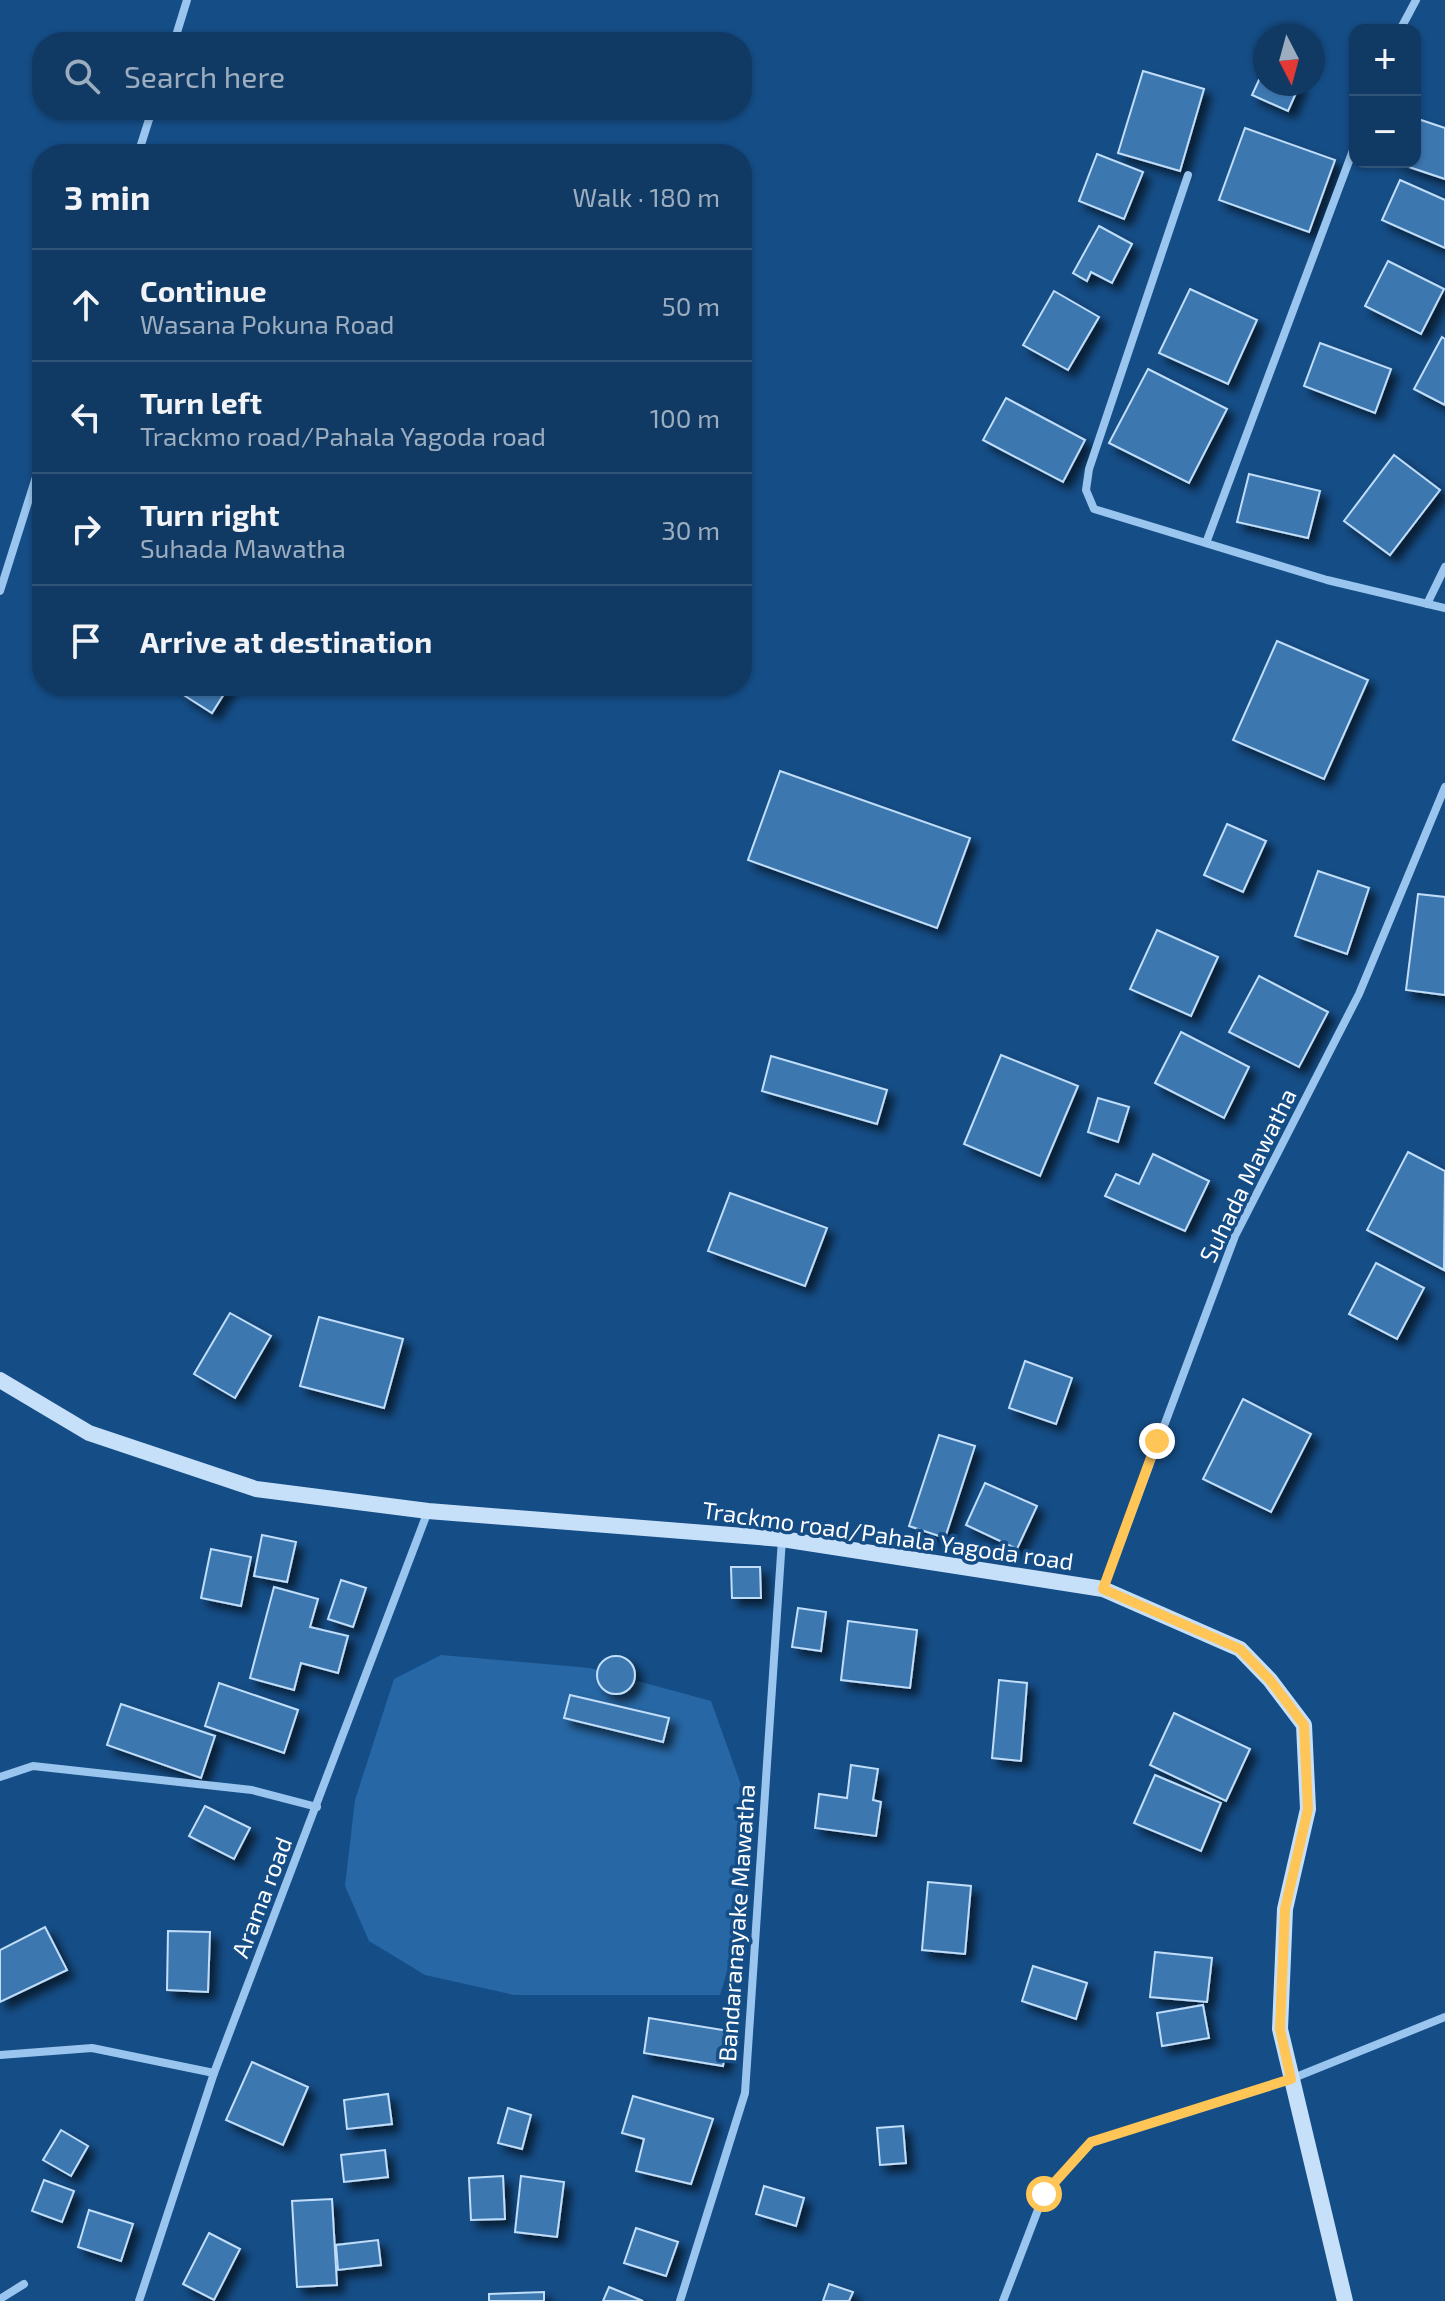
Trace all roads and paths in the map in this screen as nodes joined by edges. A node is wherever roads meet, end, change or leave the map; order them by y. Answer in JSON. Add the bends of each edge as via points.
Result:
{"nodes":[{"id":1,"x":187,"y":0,"type":"edge"},
{"id":2,"x":1416,"y":0,"type":"edge"},
{"id":3,"x":1403,"y":24,"type":"edge"},
{"id":4,"x":177,"y":32,"type":"edge"},
{"id":5,"x":149,"y":120,"type":"edge"},
{"id":6,"x":141,"y":144,"type":"edge"},
{"id":7,"x":1349,"y":161,"type":"edge"},
{"id":8,"x":1188,"y":175,"type":"dead end"},
{"id":9,"x":32,"y":490,"type":"edge"},
{"id":10,"x":1206,"y":543,"type":"junction"},
{"id":11,"x":1445,"y":567,"type":"edge"},
{"id":12,"x":0,"y":591,"type":"edge"},
{"id":13,"x":1427,"y":604,"type":"junction"},
{"id":14,"x":1445,"y":608,"type":"edge"},
{"id":15,"x":1445,"y":787,"type":"edge"},
{"id":16,"x":0,"y":1380,"type":"edge"},
{"id":17,"x":428,"y":1511,"type":"junction"},
{"id":18,"x":782,"y":1539,"type":"junction"},
{"id":19,"x":1103,"y":1589,"type":"junction"},
{"id":20,"x":0,"y":1777,"type":"edge"},
{"id":21,"x":317,"y":1807,"type":"junction"},
{"id":22,"x":1445,"y":2017,"type":"edge"},
{"id":23,"x":0,"y":2055,"type":"edge"},
{"id":24,"x":214,"y":2073,"type":"junction"},
{"id":25,"x":1291,"y":2079,"type":"junction"},
{"id":26,"x":24,"y":2284,"type":"dead end"},
{"id":27,"x":0,"y":2299,"type":"edge"},
{"id":28,"x":139,"y":2301,"type":"edge"},
{"id":29,"x":680,"y":2301,"type":"edge"},
{"id":30,"x":1003,"y":2301,"type":"edge"},
{"id":31,"x":1345,"y":2301,"type":"edge"}],
"edges":[{"from":1,"to":4,"type":"street"},
{"from":2,"to":3,"type":"street"},
{"from":5,"to":6,"type":"street"},
{"from":7,"to":10,"type":"street"},
{"from":8,"to":10,"type":"street","via":[[1086,490],[1094,509]]},
{"from":9,"to":12,"type":"street"},
{"from":10,"to":13,"type":"street"},
{"from":11,"to":13,"type":"street"},
{"from":13,"to":14,"type":"street"},
{"from":15,"to":19,"type":"street","name":"Suhada Mawatha","via":[[1359,994],[1235,1236]]},
{"from":16,"to":17,"type":"street","name":"Trackmo road/Pahala Yagoda road","via":[[89,1433],[256,1489]]},
{"from":17,"to":18,"type":"street","name":"Trackmo road/Pahala Yagoda road"},
{"from":17,"to":21,"type":"street","name":"Arama road"},
{"from":18,"to":19,"type":"street","name":"Trackmo road/Pahala Yagoda road"},
{"from":18,"to":29,"type":"street","name":"Bandaranayake Mawatha","via":[[745,2093]]},
{"from":19,"to":25,"type":"street","name":"Trackmo road/Pahala Yagoda road","via":[[1240,1649],[1304,1725],[1308,1809],[1285,1909],[1281,1999],[1280,2029]]},
{"from":20,"to":21,"type":"street","via":[[33,1766],[252,1790]]},
{"from":21,"to":24,"type":"street","name":"Arama road"},
{"from":22,"to":25,"type":"street"},
{"from":23,"to":24,"type":"street","via":[[92,2048]]},
{"from":24,"to":28,"type":"street","name":"Arama road"},
{"from":25,"to":30,"type":"street","via":[[1091,2142],[1044,2194]]},
{"from":25,"to":31,"type":"street","name":"Trackmo road/Pahala Yagoda road"},
{"from":26,"to":27,"type":"street"}]}
